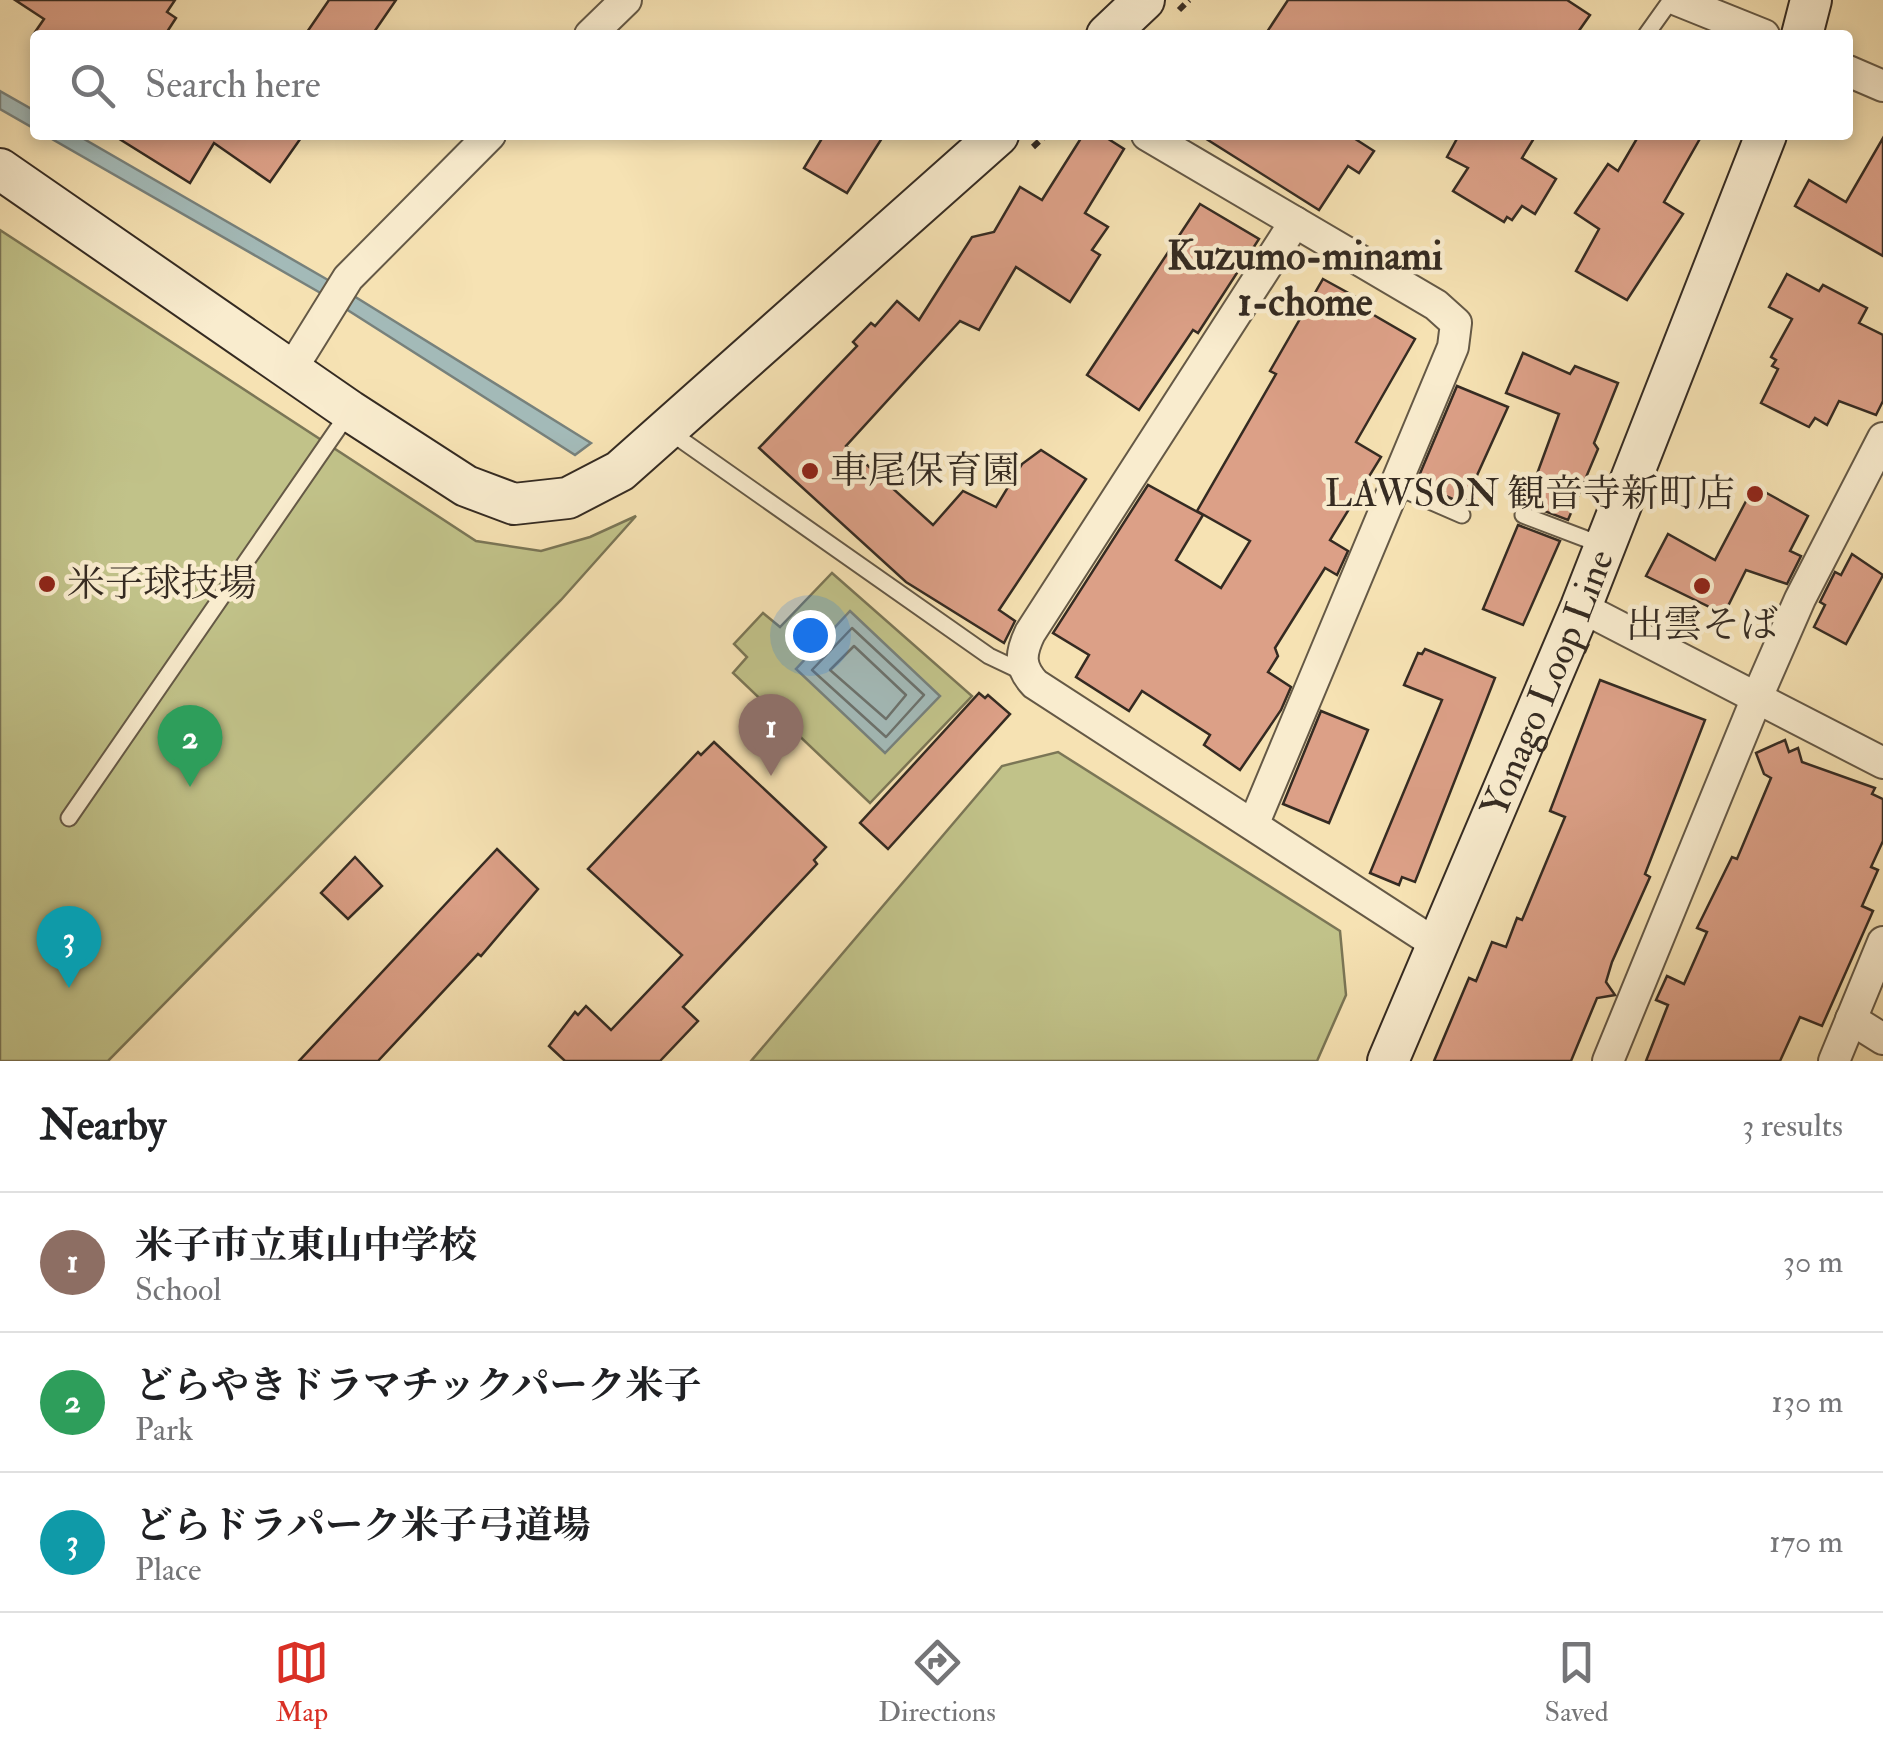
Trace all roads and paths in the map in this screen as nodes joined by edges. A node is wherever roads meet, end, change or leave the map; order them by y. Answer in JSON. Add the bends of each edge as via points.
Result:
{"nodes":[{"id":1,"x":626,"y":0,"type":"edge"},
{"id":2,"x":1144,"y":0,"type":"edge"},
{"id":3,"x":1674,"y":0,"type":"edge"},
{"id":4,"x":1811,"y":0,"type":"edge"},
{"id":5,"x":595,"y":30,"type":"edge"},
{"id":6,"x":1112,"y":30,"type":"edge"},
{"id":7,"x":1650,"y":30,"type":"edge"},
{"id":8,"x":1751,"y":30,"type":"edge"},
{"id":9,"x":1803,"y":30,"type":"edge"},
{"id":10,"x":1853,"y":73,"type":"edge"},
{"id":11,"x":1883,"y":86,"type":"edge"},
{"id":12,"x":485,"y":140,"type":"edge"},
{"id":13,"x":992,"y":140,"type":"edge"},
{"id":14,"x":1156,"y":140,"type":"edge"},
{"id":15,"x":1764,"y":140,"type":"edge"},
{"id":16,"x":0,"y":169,"type":"edge"},
{"id":17,"x":1295,"y":222,"type":"junction"},
{"id":18,"x":291,"y":370,"type":"junction"},
{"id":19,"x":350,"y":412,"type":"junction"},
{"id":20,"x":666,"y":430,"type":"junction"},
{"id":21,"x":1883,"y":438,"type":"edge"},
{"id":22,"x":1395,"y":486,"type":"junction"},
{"id":23,"x":1462,"y":515,"type":"dead end"},
{"id":24,"x":1523,"y":515,"type":"dead end"},
{"id":25,"x":1606,"y":547,"type":"junction"},
{"id":26,"x":1581,"y":607,"type":"junction"},
{"id":27,"x":1025,"y":673,"type":"junction"},
{"id":28,"x":1758,"y":695,"type":"junction"},
{"id":29,"x":1883,"y":763,"type":"edge"},
{"id":30,"x":69,"y":818,"type":"dead end"},
{"id":31,"x":1254,"y":823,"type":"junction"},
{"id":32,"x":1883,"y":942,"type":"edge"},
{"id":33,"x":1436,"y":944,"type":"junction"},
{"id":34,"x":1851,"y":1019,"type":"junction"},
{"id":35,"x":1883,"y":1039,"type":"edge"},
{"id":36,"x":1388,"y":1061,"type":"edge"},
{"id":37,"x":1608,"y":1061,"type":"edge"},
{"id":38,"x":1834,"y":1061,"type":"edge"}],
"edges":[{"from":1,"to":5,"type":"street"},
{"from":2,"to":6,"type":"street"},
{"from":3,"to":7,"type":"lane"},
{"from":3,"to":8,"type":"street"},
{"from":4,"to":9,"type":"street"},
{"from":10,"to":11,"type":"street"},
{"from":12,"to":18,"type":"street","via":[[348,278]]},
{"from":13,"to":20,"type":"street"},
{"from":14,"to":17,"type":"street"},
{"from":15,"to":25,"type":"street","name":"Yonago Loop Line"},
{"from":16,"to":18,"type":"street"},
{"from":17,"to":22,"type":"street","via":[[1456,323],[1453,347]]},
{"from":17,"to":27,"type":"street","via":[[1030,633],[1021,658]]},
{"from":18,"to":19,"type":"street"},
{"from":19,"to":20,"type":"street","via":[[466,486],[514,504],[568,498],[620,471]]},
{"from":19,"to":30,"type":"lane"},
{"from":20,"to":27,"type":"lane","via":[[956,634]]},
{"from":21,"to":28,"type":"street"},
{"from":22,"to":23,"type":"lane"},
{"from":22,"to":31,"type":"street"},
{"from":24,"to":25,"type":"lane"},
{"from":25,"to":26,"type":"street","name":"Yonago Loop Line"},
{"from":26,"to":28,"type":"street"},
{"from":26,"to":33,"type":"street","name":"Yonago Loop Line"},
{"from":27,"to":31,"type":"street"},
{"from":28,"to":29,"type":"street"},
{"from":28,"to":37,"type":"street"},
{"from":31,"to":33,"type":"street"},
{"from":32,"to":34,"type":"street"},
{"from":33,"to":36,"type":"street","name":"Yonago Loop Line"},
{"from":34,"to":35,"type":"street"},
{"from":34,"to":38,"type":"street"}]}
